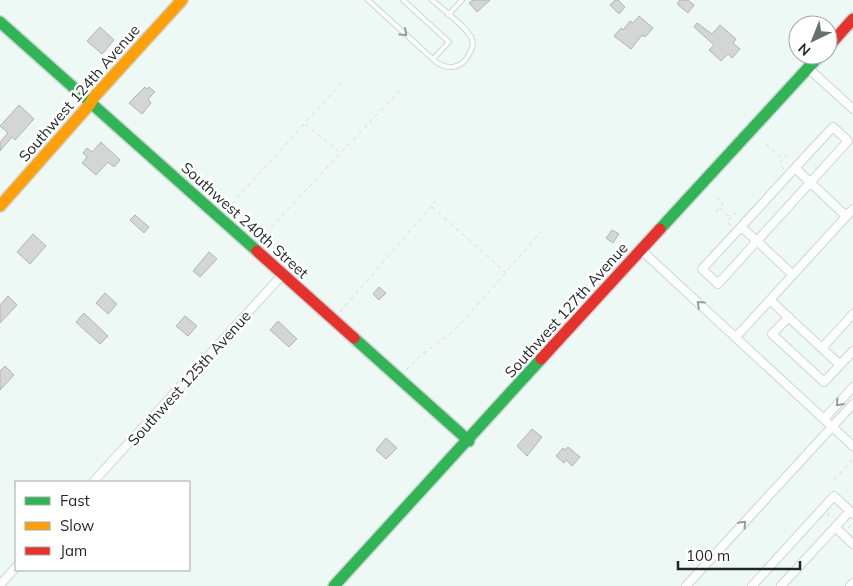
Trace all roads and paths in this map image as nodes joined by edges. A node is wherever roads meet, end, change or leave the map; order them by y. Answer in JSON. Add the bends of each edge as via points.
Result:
{"nodes":[{"id":1,"x":182,"y":0,"type":"edge"},
{"id":2,"x":368,"y":0,"type":"edge"},
{"id":3,"x":403,"y":0,"type":"edge"},
{"id":4,"x":432,"y":0,"type":"edge"},
{"id":5,"x":462,"y":0,"type":"edge"},
{"id":6,"x":448,"y":15,"type":"junction"},
{"id":7,"x":853,"y":19,"type":"edge"},
{"id":8,"x":0,"y":22,"type":"edge"},
{"id":9,"x":838,"y":36,"type":"edge"},
{"id":10,"x":433,"y":59,"type":"junction"},
{"id":11,"x":811,"y":65,"type":"edge"},
{"id":12,"x":808,"y":68,"type":"junction"},
{"id":13,"x":343,"y":81,"type":"dead end"},
{"id":14,"x":401,"y":89,"type":"dead end"},
{"id":15,"x":90,"y":104,"type":"junction"},
{"id":16,"x":853,"y":109,"type":"edge"},
{"id":17,"x":304,"y":124,"type":"junction"},
{"id":18,"x":766,"y":144,"type":"dead end"},
{"id":19,"x":341,"y":153,"type":"junction"},
{"id":20,"x":783,"y":160,"type":"junction"},
{"id":21,"x":795,"y":165,"type":"junction"},
{"id":22,"x":786,"y":171,"type":"dead end"},
{"id":23,"x":810,"y":183,"type":"junction"},
{"id":24,"x":716,"y":198,"type":"dead end"},
{"id":25,"x":436,"y":201,"type":"dead end"},
{"id":26,"x":0,"y":206,"type":"edge"},
{"id":27,"x":431,"y":206,"type":"junction"},
{"id":28,"x":720,"y":208,"type":"junction"},
{"id":29,"x":853,"y":209,"type":"edge"},
{"id":30,"x":716,"y":212,"type":"dead end"},
{"id":31,"x":846,"y":216,"type":"junction"},
{"id":32,"x":220,"y":217,"type":"junction"},
{"id":33,"x":731,"y":218,"type":"junction"},
{"id":34,"x":739,"y":225,"type":"junction"},
{"id":35,"x":542,"y":231,"type":"dead end"},
{"id":36,"x":757,"y":241,"type":"junction"},
{"id":37,"x":253,"y":247,"type":"junction"},
{"id":38,"x":641,"y":250,"type":"junction"},
{"id":39,"x":505,"y":272,"type":"junction"},
{"id":40,"x":283,"y":274,"type":"junction"},
{"id":41,"x":793,"y":275,"type":"junction"},
{"id":42,"x":770,"y":300,"type":"junction"},
{"id":43,"x":853,"y":314,"type":"edge"},
{"id":44,"x":789,"y":317,"type":"junction"},
{"id":45,"x":334,"y":319,"type":"junction"},
{"id":46,"x":736,"y":337,"type":"junction"},
{"id":47,"x":822,"y":348,"type":"junction"},
{"id":48,"x":853,"y":352,"type":"edge"},
{"id":49,"x":840,"y":365,"type":"junction"},
{"id":50,"x":398,"y":377,"type":"junction"},
{"id":51,"x":853,"y":387,"type":"edge"},
{"id":52,"x":853,"y":404,"type":"edge"},
{"id":53,"x":824,"y":419,"type":"junction"},
{"id":54,"x":832,"y":427,"type":"junction"},
{"id":55,"x":468,"y":441,"type":"junction"},
{"id":56,"x":853,"y":446,"type":"edge"},
{"id":57,"x":852,"y":460,"type":"dead end"},
{"id":58,"x":834,"y":480,"type":"dead end"},
{"id":59,"x":95,"y":481,"type":"edge"},
{"id":60,"x":826,"y":511,"type":"dead end"},
{"id":61,"x":851,"y":512,"type":"edge"},
{"id":62,"x":837,"y":516,"type":"dead end"},
{"id":63,"x":853,"y":523,"type":"edge"},
{"id":64,"x":835,"y":527,"type":"junction"},
{"id":65,"x":846,"y":531,"type":"dead end"},
{"id":66,"x":853,"y":544,"type":"edge"},
{"id":67,"x":15,"y":568,"type":"edge"},
{"id":68,"x":853,"y":583,"type":"edge"},
{"id":69,"x":0,"y":585,"type":"edge"},
{"id":70,"x":334,"y":586,"type":"edge"},
{"id":71,"x":686,"y":586,"type":"edge"},
{"id":72,"x":752,"y":586,"type":"edge"},
{"id":73,"x":781,"y":586,"type":"edge"},
{"id":74,"x":850,"y":586,"type":"edge"}],
"edges":[{"from":1,"to":15,"type":"street","name":"Southwest 124th Avenue"},
{"from":2,"to":10,"type":"lane","one_way":true},
{"from":3,"to":10,"type":"lane","via":[[449,42]]},
{"from":4,"to":6,"type":"lane"},
{"from":5,"to":6,"type":"lane"},
{"from":6,"to":10,"type":"lane","via":[[469,34],[471,50],[467,59],[452,68]]},
{"from":7,"to":9,"type":"street"},
{"from":8,"to":15,"type":"street","name":"Southwest 240th Street"},
{"from":11,"to":12,"type":"street","name":"Southwest 127th Avenue"},
{"from":12,"to":16,"type":"street"},
{"from":12,"to":38,"type":"street","name":"Southwest 127th Avenue"},
{"from":13,"to":17,"type":"path"},
{"from":14,"to":19,"type":"path"},
{"from":15,"to":26,"type":"street","name":"Southwest 124th Avenue"},
{"from":15,"to":32,"type":"street","name":"Southwest 240th Street"},
{"from":17,"to":19,"type":"path"},
{"from":17,"to":32,"type":"path"},
{"from":18,"to":20,"type":"path"},
{"from":19,"to":37,"type":"path"},
{"from":20,"to":21,"type":"path","via":[[787,155]]},
{"from":20,"to":22,"type":"path","via":[[779,164]]},
{"from":21,"to":23,"type":"street"},
{"from":21,"to":23,"type":"street","via":[[833,127],[848,141]]},
{"from":21,"to":34,"type":"street"},
{"from":23,"to":31,"type":"street"},
{"from":23,"to":36,"type":"street"},
{"from":24,"to":28,"type":"path","via":[[723,204]]},
{"from":25,"to":27,"type":"path"},
{"from":27,"to":39,"type":"path"},
{"from":27,"to":45,"type":"path"},
{"from":28,"to":30,"type":"path"},
{"from":28,"to":33,"type":"path"},
{"from":29,"to":31,"type":"street"},
{"from":31,"to":41,"type":"street"},
{"from":32,"to":37,"type":"street","name":"Southwest 240th Street"},
{"from":33,"to":34,"type":"path","via":[[727,222]]},
{"from":33,"to":34,"type":"path","via":[[735,213]]},
{"from":34,"to":36,"type":"street"},
{"from":34,"to":36,"type":"street","via":[[702,269],[718,284]]},
{"from":35,"to":39,"type":"path"},
{"from":36,"to":41,"type":"street"},
{"from":37,"to":40,"type":"street","name":"Southwest 240th Street"},
{"from":46,"to":38,"type":"street","one_way":true},
{"from":38,"to":55,"type":"street","name":"Southwest 127th Avenue"},
{"from":39,"to":50,"type":"path","via":[[454,330]]},
{"from":40,"to":45,"type":"street","name":"Southwest 240th Street"},
{"from":40,"to":59,"type":"street","name":"Southwest 125th Avenue"},
{"from":41,"to":42,"type":"street"},
{"from":42,"to":44,"type":"street"},
{"from":42,"to":46,"type":"street"},
{"from":43,"to":47,"type":"street"},
{"from":44,"to":47,"type":"street"},
{"from":44,"to":49,"type":"street","via":[[772,334],[824,382]]},
{"from":45,"to":50,"type":"street","name":"Southwest 240th Street"},
{"from":46,"to":53,"type":"street"},
{"from":47,"to":49,"type":"street"},
{"from":48,"to":49,"type":"street"},
{"from":50,"to":55,"type":"street","name":"Southwest 240th Street"},
{"from":51,"to":53,"type":"street","one_way":true},
{"from":52,"to":54,"type":"street"},
{"from":53,"to":54,"type":"street"},
{"from":54,"to":56,"type":"street"},
{"from":71,"to":54,"type":"street","one_way":true},
{"from":55,"to":70,"type":"street","name":"Southwest 127th Avenue"},
{"from":57,"to":58,"type":"path"},
{"from":60,"to":62,"type":"path","via":[[829,517]]},
{"from":61,"to":64,"type":"street"},
{"from":61,"to":72,"type":"street","via":[[834,496]]},
{"from":63,"to":65,"type":"path"},
{"from":64,"to":66,"type":"street"},
{"from":64,"to":73,"type":"street"},
{"from":67,"to":69,"type":"street"},
{"from":68,"to":74,"type":"street"}]}
